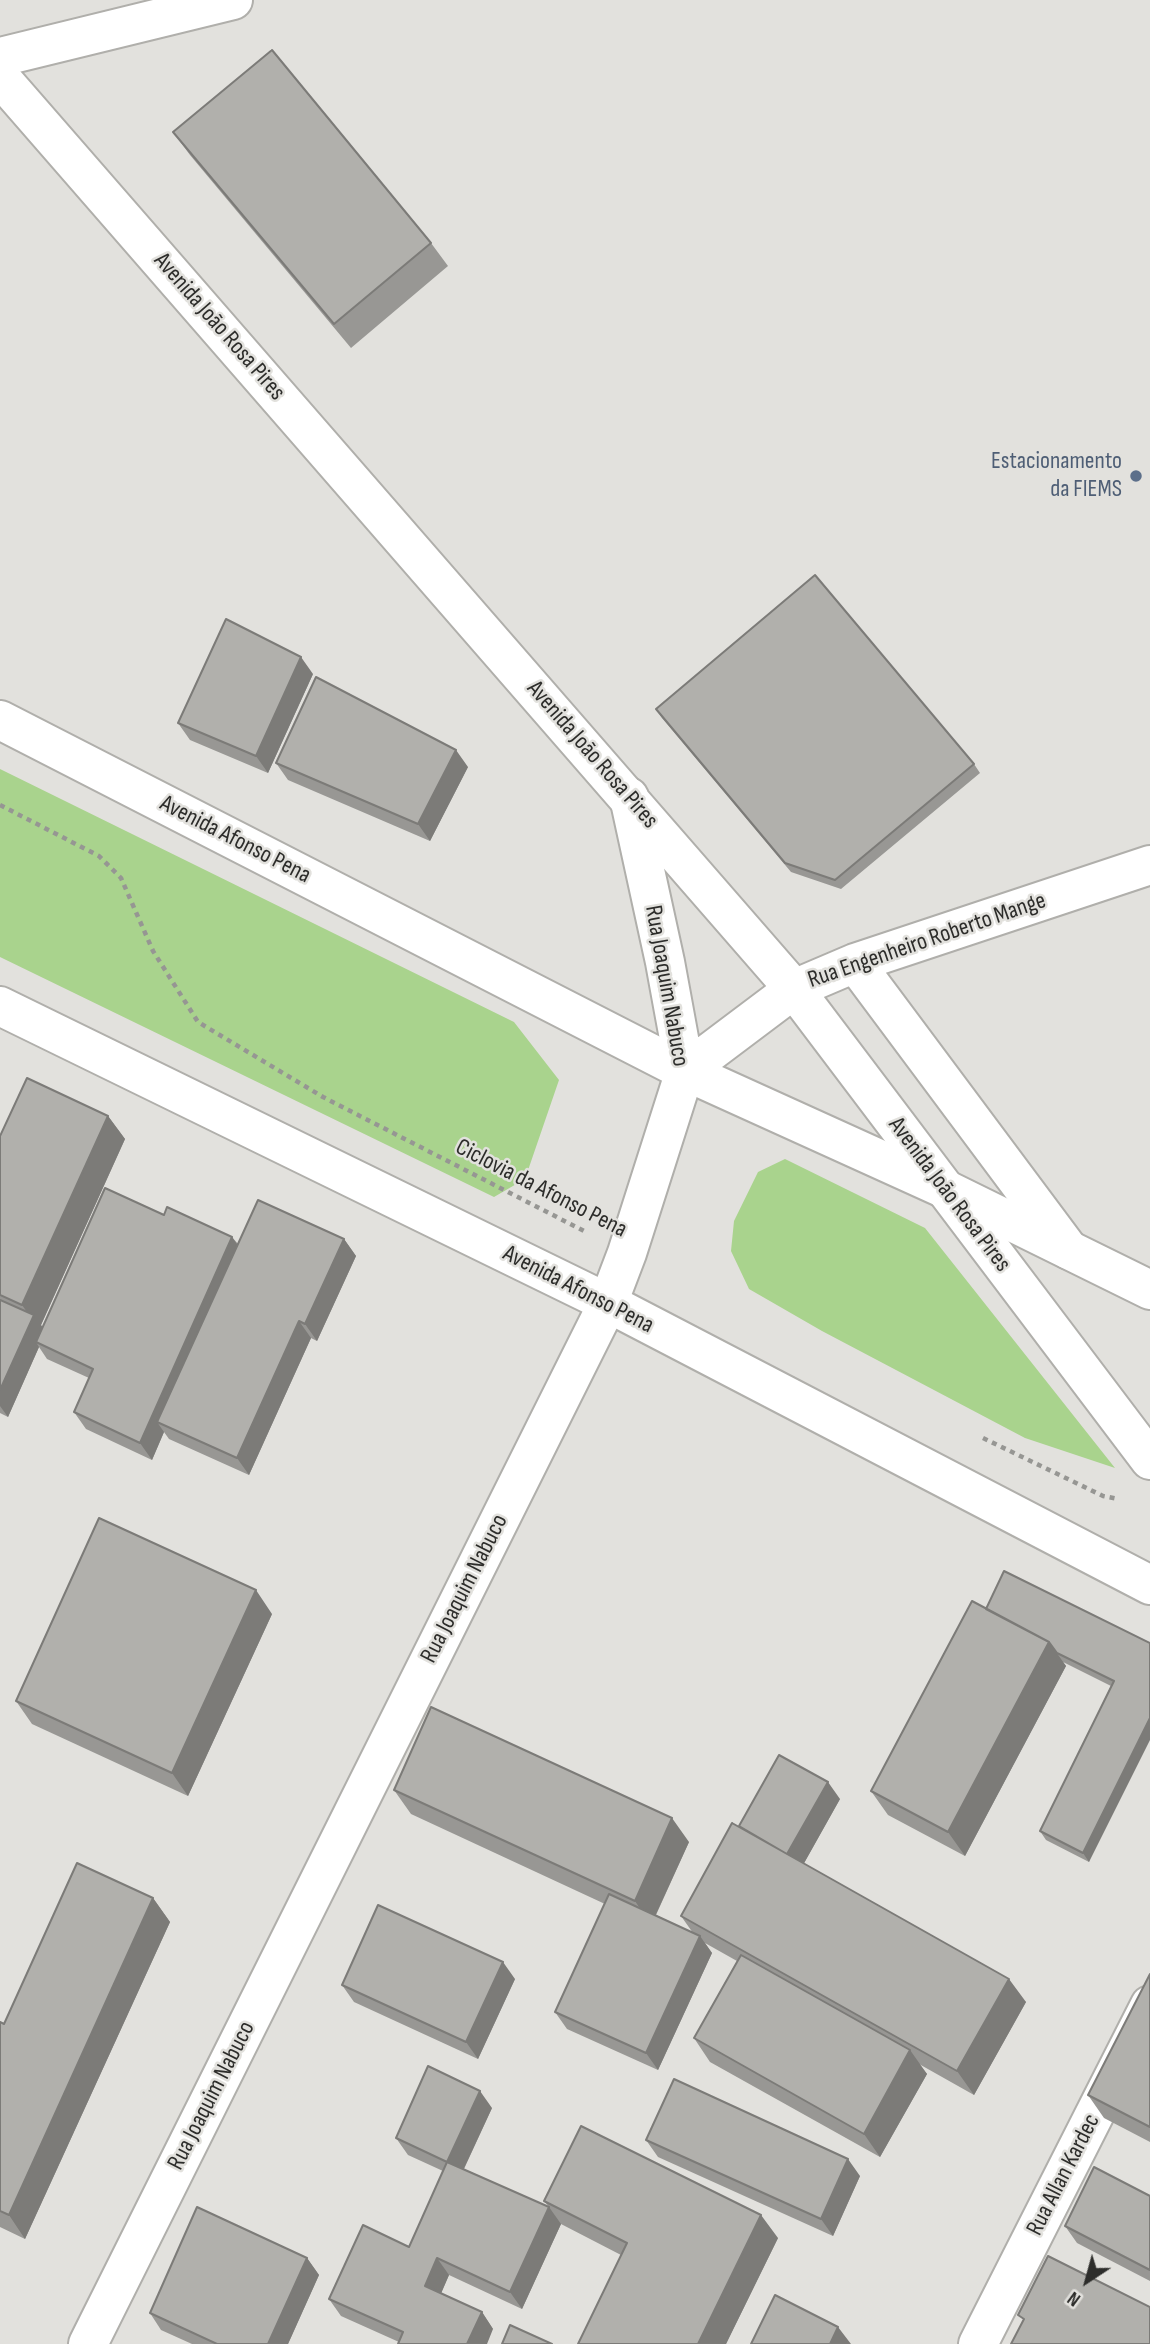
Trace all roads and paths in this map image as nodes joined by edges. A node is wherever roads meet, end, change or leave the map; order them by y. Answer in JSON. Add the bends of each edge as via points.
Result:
{"nodes":[{"id":1,"x":233,"y":0,"type":"edge"},
{"id":2,"x":0,"y":57,"type":"edge"},
{"id":3,"x":0,"y":77,"type":"edge"},
{"id":4,"x":0,"y":720,"type":"edge"},
{"id":5,"x":629,"y":797,"type":"junction"},
{"id":6,"x":0,"y":805,"type":"edge"},
{"id":7,"x":1150,"y":864,"type":"edge"},
{"id":8,"x":855,"y":962,"type":"junction"},
{"id":9,"x":794,"y":989,"type":"junction"},
{"id":10,"x":0,"y":1006,"type":"edge"},
{"id":11,"x":685,"y":1071,"type":"junction"},
{"id":12,"x":943,"y":1188,"type":"junction"},
{"id":13,"x":1069,"y":1250,"type":"junction"},
{"id":14,"x":627,"y":1253,"type":"junction"},
{"id":15,"x":1150,"y":1290,"type":"edge"},
{"id":16,"x":608,"y":1303,"type":"junction"},
{"id":17,"x":973,"y":1434,"type":"dead end"},
{"id":18,"x":1150,"y":1460,"type":"edge"},
{"id":19,"x":1126,"y":1500,"type":"dead end"},
{"id":20,"x":1150,"y":1585,"type":"edge"},
{"id":21,"x":1150,"y":2005,"type":"edge"},
{"id":22,"x":88,"y":2344,"type":"edge"},
{"id":23,"x":978,"y":2344,"type":"edge"}],
"edges":[{"from":1,"to":2,"type":"street"},
{"from":3,"to":5,"type":"street","name":"Avenida João Rosa Pires"},
{"from":4,"to":11,"type":"street","name":"Avenida Afonso Pena"},
{"from":5,"to":9,"type":"street","name":"Avenida João Rosa Pires"},
{"from":5,"to":11,"type":"street","name":"Rua Joaquim Nabuco"},
{"from":6,"to":14,"type":"path","name":"Ciclovia da Afonso Pena","via":[[99,856],[121,878],[153,951],[198,1022],[323,1097]]},
{"from":7,"to":8,"type":"street","name":"Rua Engenheiro Roberto Mange"},
{"from":8,"to":9,"type":"street","name":"Rua Engenheiro Roberto Mange"},
{"from":8,"to":13,"type":"street"},
{"from":9,"to":11,"type":"street","name":"Rua Engenheiro Roberto Mange"},
{"from":9,"to":12,"type":"street","name":"Avenida João Rosa Pires"},
{"from":10,"to":16,"type":"street","name":"Avenida Afonso Pena"},
{"from":11,"to":12,"type":"street","name":"Avenida Afonso Pena"},
{"from":11,"to":14,"type":"street","name":"Rua Joaquim Nabuco"},
{"from":12,"to":13,"type":"street","name":"Avenida Afonso Pena"},
{"from":12,"to":18,"type":"street","name":"Avenida João Rosa Pires"},
{"from":13,"to":15,"type":"street","name":"Avenida Afonso Pena"},
{"from":14,"to":16,"type":"street","name":"Rua Joaquim Nabuco"},
{"from":16,"to":20,"type":"street","name":"Avenida Afonso Pena"},
{"from":16,"to":22,"type":"street","name":"Rua Joaquim Nabuco"},
{"from":17,"to":19,"type":"path","via":[[1103,1496]]},
{"from":21,"to":23,"type":"street","name":"Rua Allan Kardec"}]}
